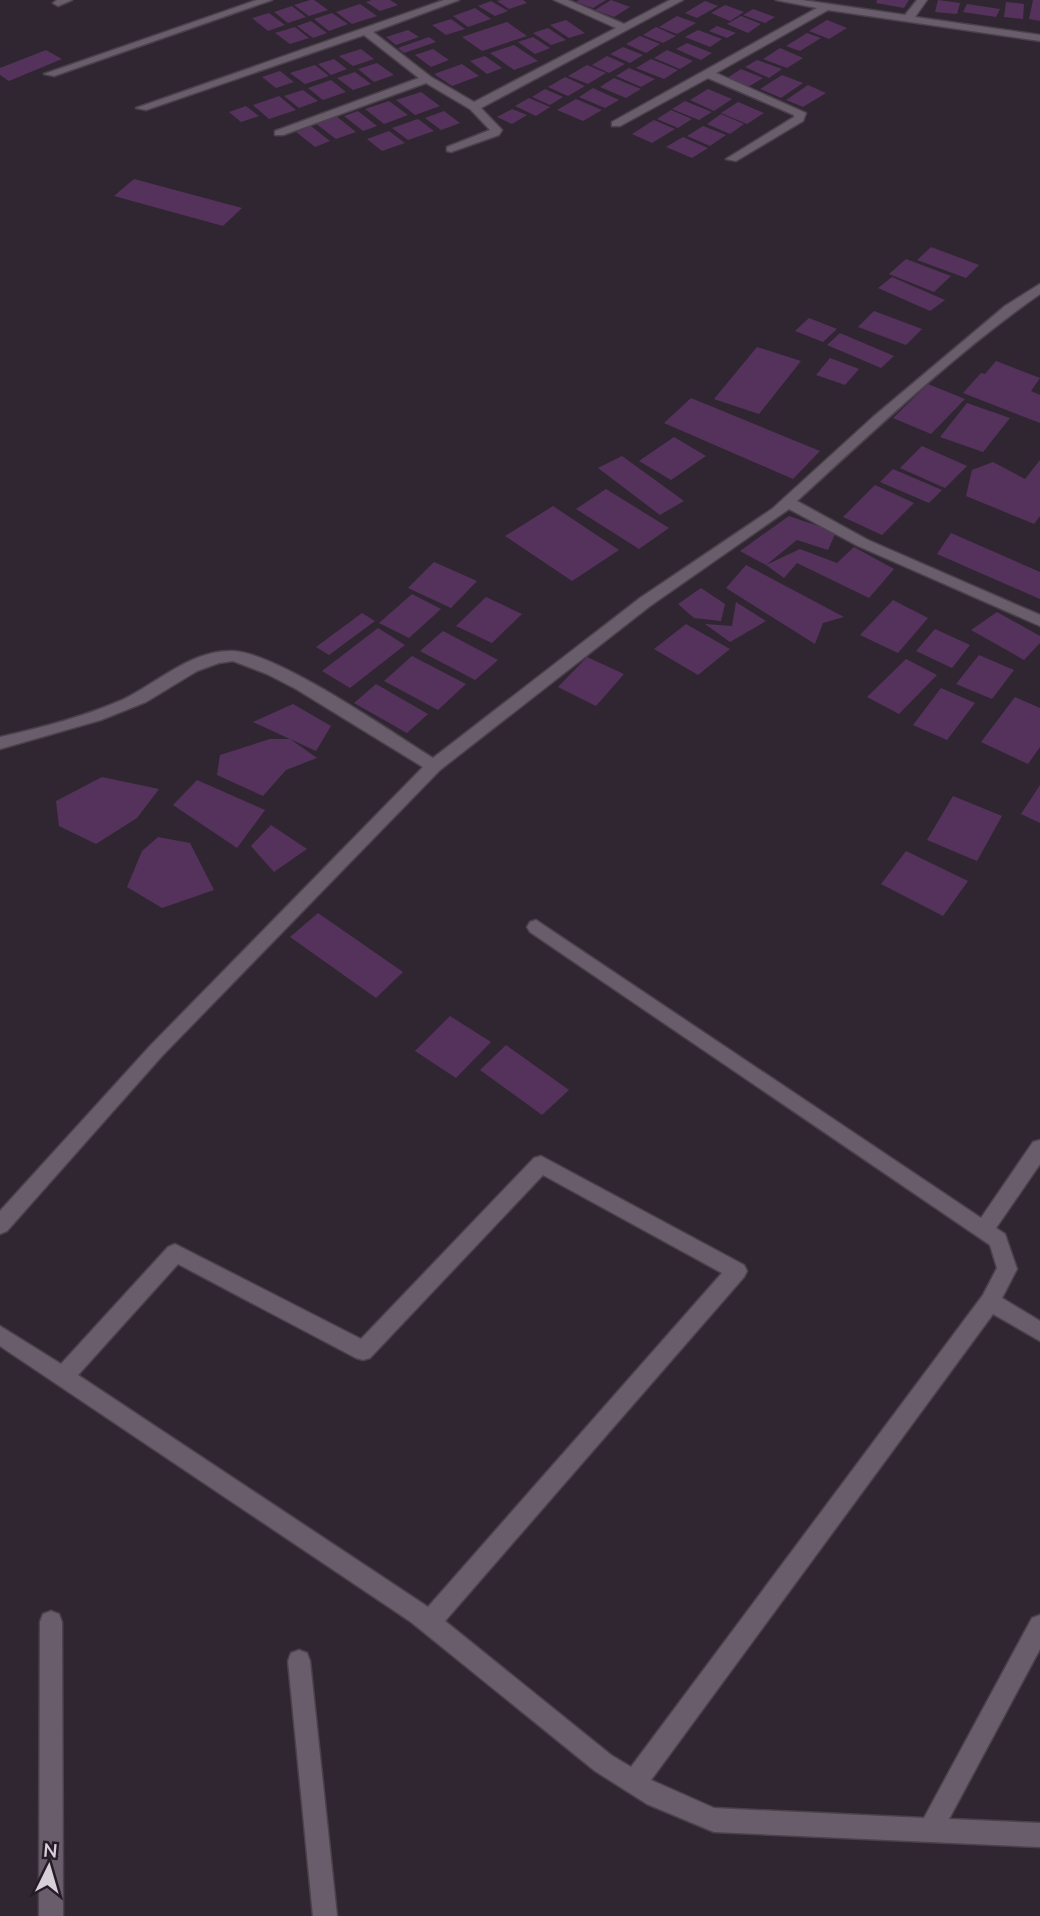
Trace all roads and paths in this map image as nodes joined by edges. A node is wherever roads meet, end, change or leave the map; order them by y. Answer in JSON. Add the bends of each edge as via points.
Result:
{"nodes":[{"id":1,"x":267,"y":0,"type":"edge"},
{"id":2,"x":454,"y":0,"type":"edge"},
{"id":3,"x":559,"y":0,"type":"edge"},
{"id":4,"x":678,"y":0,"type":"edge"},
{"id":5,"x":780,"y":0,"type":"edge"},
{"id":6,"x":922,"y":0,"type":"edge"},
{"id":7,"x":824,"y":9,"type":"junction"},
{"id":8,"x":908,"y":19,"type":"junction"},
{"id":9,"x":625,"y":28,"type":"junction"},
{"id":10,"x":367,"y":32,"type":"junction"},
{"id":11,"x":1040,"y":38,"type":"edge"},
{"id":12,"x":706,"y":73,"type":"junction"},
{"id":13,"x":50,"y":74,"type":"dead end"},
{"id":14,"x":427,"y":79,"type":"junction"},
{"id":15,"x":474,"y":107,"type":"junction"},
{"id":16,"x":142,"y":108,"type":"dead end"},
{"id":17,"x":616,"y":124,"type":"dead end"},
{"id":18,"x":279,"y":133,"type":"dead end"},
{"id":19,"x":451,"y":149,"type":"dead end"},
{"id":20,"x":732,"y":159,"type":"dead end"},
{"id":21,"x":1040,"y":288,"type":"edge"},
{"id":22,"x":788,"y":502,"type":"junction"},
{"id":23,"x":1040,"y":621,"type":"edge"},
{"id":24,"x":0,"y":743,"type":"edge"},
{"id":25,"x":434,"y":766,"type":"junction"},
{"id":26,"x":536,"y":927,"type":"dead end"},
{"id":27,"x":1040,"y":1148,"type":"edge"},
{"id":28,"x":0,"y":1224,"type":"edge"},
{"id":29,"x":984,"y":1230,"type":"junction"},
{"id":30,"x":990,"y":1301,"type":"junction"},
{"id":31,"x":1040,"y":1332,"type":"edge"},
{"id":32,"x":0,"y":1335,"type":"edge"},
{"id":33,"x":63,"y":1377,"type":"junction"},
{"id":34,"x":51,"y":1622,"type":"dead end"},
{"id":35,"x":429,"y":1623,"type":"junction"},
{"id":36,"x":1040,"y":1626,"type":"edge"},
{"id":37,"x":299,"y":1661,"type":"dead end"},
{"id":38,"x":634,"y":1783,"type":"junction"},
{"id":39,"x":931,"y":1829,"type":"junction"},
{"id":40,"x":1040,"y":1835,"type":"edge"},
{"id":41,"x":51,"y":1916,"type":"edge"},
{"id":42,"x":325,"y":1916,"type":"edge"}],
"edges":[{"from":1,"to":13,"type":"street"},
{"from":2,"to":10,"type":"street"},
{"from":3,"to":9,"type":"street"},
{"from":4,"to":9,"type":"street"},
{"from":5,"to":7,"type":"street"},
{"from":6,"to":8,"type":"street"},
{"from":7,"to":8,"type":"street"},
{"from":7,"to":12,"type":"street"},
{"from":8,"to":11,"type":"street"},
{"from":9,"to":15,"type":"street"},
{"from":10,"to":14,"type":"street"},
{"from":10,"to":16,"type":"street"},
{"from":12,"to":17,"type":"street"},
{"from":12,"to":20,"type":"street","via":[[800,113],[799,119]]},
{"from":14,"to":15,"type":"street"},
{"from":14,"to":18,"type":"street"},
{"from":15,"to":19,"type":"street","via":[[496,130],[494,135]]},
{"from":21,"to":22,"type":"street","via":[[878,420]]},
{"from":22,"to":23,"type":"street","via":[[863,543]]},
{"from":22,"to":25,"type":"street","via":[[645,602]]},
{"from":24,"to":25,"type":"street","via":[[55,730],[128,704],[207,660],[236,656],[280,674]]},
{"from":25,"to":28,"type":"street","via":[[156,1051]]},
{"from":26,"to":29,"type":"street"},
{"from":27,"to":29,"type":"street"},
{"from":29,"to":30,"type":"street","via":[[998,1240],[1007,1269]]},
{"from":30,"to":31,"type":"street"},
{"from":30,"to":38,"type":"street"},
{"from":32,"to":33,"type":"street"},
{"from":33,"to":35,"type":"street"},
{"from":33,"to":35,"type":"street","via":[[175,1253],[362,1351],[541,1164],[737,1271]]},
{"from":34,"to":41,"type":"street"},
{"from":35,"to":38,"type":"street"},
{"from":36,"to":39,"type":"street"},
{"from":37,"to":42,"type":"street"},
{"from":38,"to":39,"type":"street","via":[[714,1820]]},
{"from":39,"to":40,"type":"street"}]}
